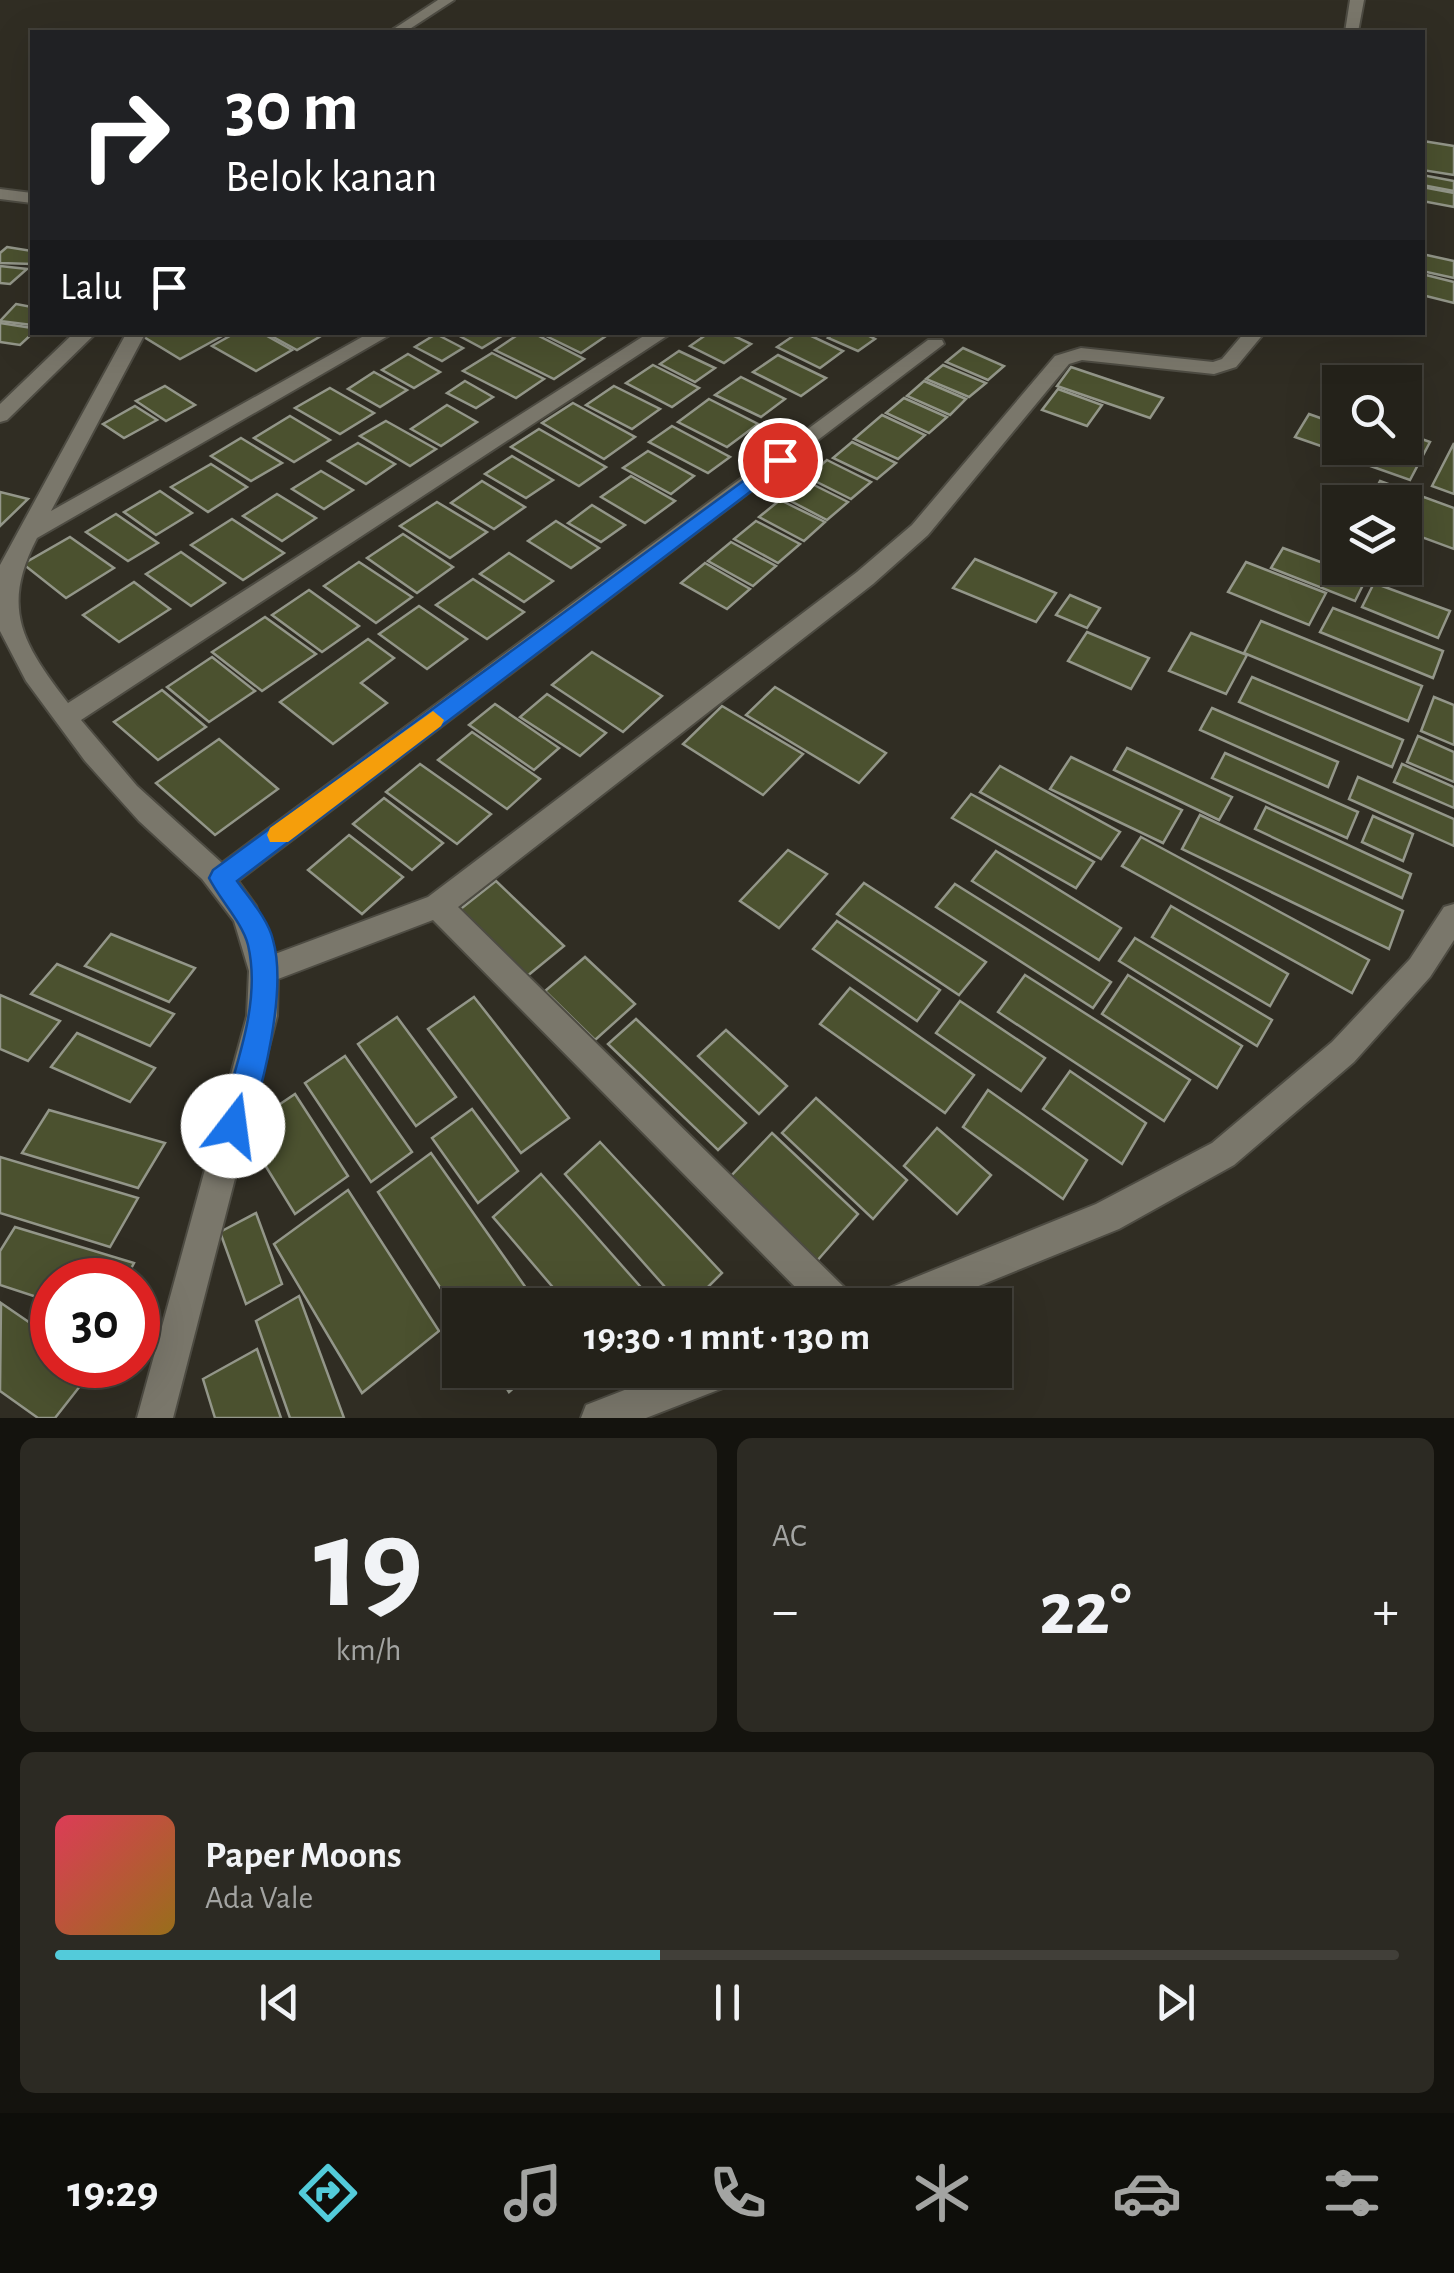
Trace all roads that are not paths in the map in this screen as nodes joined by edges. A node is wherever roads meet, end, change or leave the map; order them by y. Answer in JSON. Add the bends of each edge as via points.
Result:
{"nodes":[{"id":1,"x":447,"y":0,"type":"edge"},
{"id":2,"x":1357,"y":0,"type":"edge"},
{"id":3,"x":399,"y":30,"type":"edge"},
{"id":4,"x":1352,"y":30,"type":"edge"},
{"id":5,"x":0,"y":194,"type":"edge"},
{"id":6,"x":30,"y":198,"type":"edge"},
{"id":7,"x":84,"y":335,"type":"edge"},
{"id":8,"x":135,"y":335,"type":"edge"},
{"id":9,"x":381,"y":335,"type":"edge"},
{"id":10,"x":659,"y":335,"type":"edge"},
{"id":11,"x":1253,"y":335,"type":"edge"},
{"id":12,"x":936,"y":344,"type":"dead end"},
{"id":13,"x":0,"y":416,"type":"edge"},
{"id":14,"x":29,"y":533,"type":"junction"},
{"id":15,"x":2,"y":602,"type":"edge"},
{"id":16,"x":66,"y":717,"type":"junction"},
{"id":17,"x":222,"y":878,"type":"junction"},
{"id":18,"x":438,"y":906,"type":"junction"},
{"id":19,"x":1454,"y":916,"type":"edge"},
{"id":20,"x":264,"y":971,"type":"junction"},
{"id":21,"x":821,"y":1288,"type":"edge"},
{"id":22,"x":931,"y":1288,"type":"edge"},
{"id":23,"x":676,"y":1388,"type":"edge"},
{"id":24,"x":155,"y":1418,"type":"edge"},
{"id":25,"x":599,"y":1418,"type":"edge"}],
"edges":[{"from":1,"to":3,"type":"street"},
{"from":2,"to":4,"type":"street"},
{"from":5,"to":6,"type":"street"},
{"from":7,"to":13,"type":"street"},
{"from":8,"to":14,"type":"street"},
{"from":9,"to":14,"type":"street"},
{"from":10,"to":16,"type":"street"},
{"from":11,"to":18,"type":"street","via":[[1229,363],[1207,369],[1081,354],[1062,360],[920,530],[879,566]]},
{"from":12,"to":17,"type":"street"},
{"from":14,"to":15,"type":"street","via":[[8,571]]},
{"from":15,"to":16,"type":"street","via":[[22,656]]},
{"from":16,"to":17,"type":"street","via":[[129,794]]},
{"from":17,"to":20,"type":"street","via":[[260,939]]},
{"from":18,"to":20,"type":"street"},
{"from":18,"to":21,"type":"street"},
{"from":19,"to":22,"type":"street","via":[[1420,968],[1344,1052],[1223,1154],[1107,1217]]},
{"from":20,"to":24,"type":"street","via":[[262,1016]]},
{"from":23,"to":25,"type":"street"}]}
